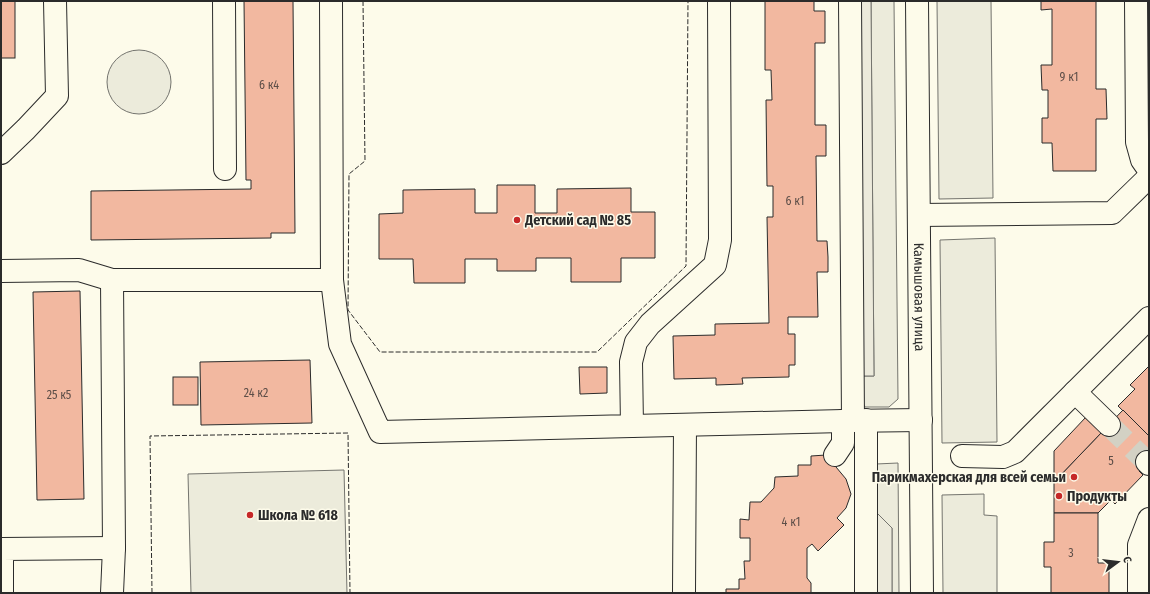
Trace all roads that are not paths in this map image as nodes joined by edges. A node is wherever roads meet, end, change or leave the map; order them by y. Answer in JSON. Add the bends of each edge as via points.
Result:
{"nodes":[{"id":1,"x":55,"y":1,"type":"edge"},
{"id":2,"x":224,"y":1,"type":"edge"},
{"id":3,"x":331,"y":1,"type":"edge"},
{"id":4,"x":719,"y":1,"type":"edge"},
{"id":5,"x":850,"y":1,"type":"edge"},
{"id":6,"x":917,"y":1,"type":"edge"},
{"id":7,"x":1136,"y":1,"type":"edge"},
{"id":8,"x":1,"y":153,"type":"edge"},
{"id":9,"x":225,"y":169,"type":"dead end"},
{"id":10,"x":1149,"y":170,"type":"edge"},
{"id":11,"x":1149,"y":177,"type":"edge"},
{"id":12,"x":919,"y":215,"type":"junction"},
{"id":13,"x":1,"y":271,"type":"edge"},
{"id":14,"x":112,"y":280,"type":"junction"},
{"id":15,"x":332,"y":280,"type":"junction"},
{"id":16,"x":1149,"y":318,"type":"edge"},
{"id":17,"x":1075,"y":392,"type":"junction"},
{"id":18,"x":921,"y":420,"type":"junction"},
{"id":19,"x":854,"y":421,"type":"junction"},
{"id":20,"x":685,"y":425,"type":"junction"},
{"id":21,"x":1109,"y":425,"type":"tunnel mouth"},
{"id":22,"x":632,"y":426,"type":"junction"},
{"id":23,"x":835,"y":455,"type":"dead end"},
{"id":24,"x":962,"y":456,"type":"dead end"},
{"id":25,"x":1149,"y":519,"type":"edge"},
{"id":26,"x":114,"y":548,"type":"junction"},
{"id":27,"x":2,"y":593,"type":"edge"},
{"id":28,"x":112,"y":593,"type":"edge"},
{"id":29,"x":684,"y":593,"type":"edge"},
{"id":30,"x":866,"y":593,"type":"edge"},
{"id":31,"x":922,"y":593,"type":"edge"},
{"id":32,"x":1139,"y":593,"type":"edge"}],
"edges":[{"from":1,"to":8,"type":"street","via":[[57,96]]},
{"from":2,"to":9,"type":"street"},
{"from":3,"to":15,"type":"street"},
{"from":4,"to":22,"type":"street","via":[[720,240],[715,265],[650,324],[636,342],[631,362]]},
{"from":5,"to":19,"type":"street"},
{"from":6,"to":12,"type":"street","name":"Камышовая улица"},
{"from":7,"to":10,"type":"street","via":[[1137,142],[1142,160]]},
{"from":11,"to":12,"type":"street","via":[[1112,213]]},
{"from":12,"to":18,"type":"street","name":"Камышовая улица"},
{"from":13,"to":14,"type":"street","via":[[79,270]]},
{"from":14,"to":15,"type":"street"},
{"from":14,"to":26,"type":"street"},
{"from":15,"to":22,"type":"street","via":[[340,344],[380,432]]},
{"from":16,"to":17,"type":"street"},
{"from":17,"to":21,"type":"street"},
{"from":17,"to":24,"type":"street","via":[[1015,452],[1003,457]]},
{"from":18,"to":19,"type":"street"},
{"from":18,"to":31,"type":"street","name":"Камышовая улица"},
{"from":19,"to":20,"type":"street"},
{"from":19,"to":23,"type":"street"},
{"from":19,"to":30,"type":"street"},
{"from":20,"to":22,"type":"street"},
{"from":20,"to":29,"type":"street"},
{"from":25,"to":32,"type":"street","via":[[1139,546]]},
{"from":26,"to":27,"type":"street","via":[[2,549]]},
{"from":26,"to":28,"type":"street"}]}
